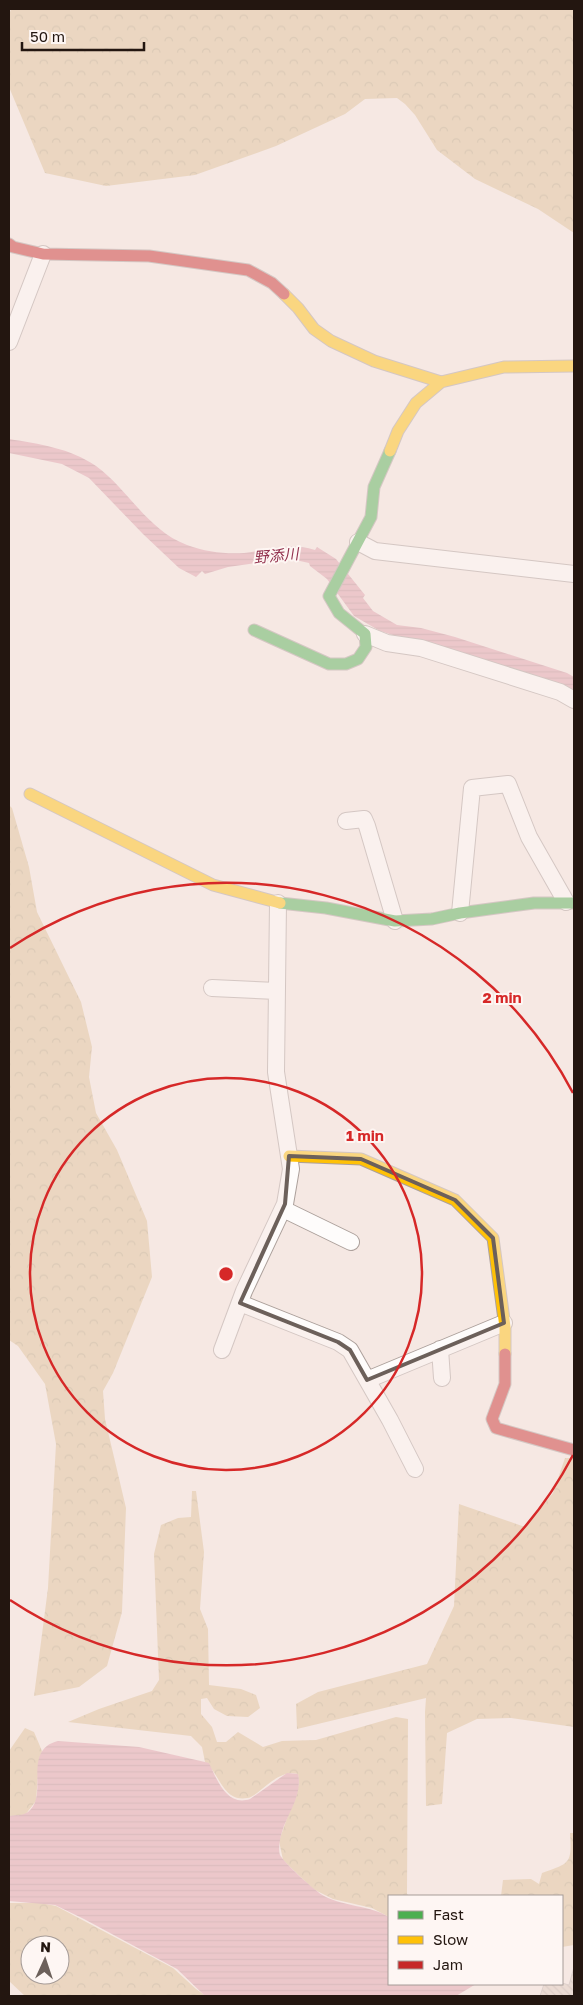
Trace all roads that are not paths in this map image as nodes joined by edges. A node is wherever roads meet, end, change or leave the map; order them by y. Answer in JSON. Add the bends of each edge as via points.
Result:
{"nodes":[{"id":1,"x":9,"y":244,"type":"edge"},
{"id":2,"x":43,"y":254,"type":"junction"},
{"id":3,"x":9,"y":342,"type":"edge"},
{"id":4,"x":574,"y":366,"type":"edge"},
{"id":5,"x":441,"y":382,"type":"junction"},
{"id":6,"x":358,"y":542,"type":"junction"},
{"id":7,"x":574,"y":574,"type":"edge"},
{"id":8,"x":254,"y":630,"type":"dead end"},
{"id":9,"x":365,"y":634,"type":"junction"},
{"id":10,"x":574,"y":700,"type":"edge"},
{"id":11,"x":30,"y":794,"type":"dead end"},
{"id":12,"x":346,"y":821,"type":"dead end"},
{"id":13,"x":278,"y":903,"type":"junction"},
{"id":14,"x":570,"y":903,"type":"edge"},
{"id":15,"x":460,"y":913,"type":"junction"},
{"id":16,"x":394,"y":921,"type":"junction"},
{"id":17,"x":212,"y":988,"type":"dead end"},
{"id":18,"x":277,"y":991,"type":"junction"},
{"id":19,"x":289,"y":1156,"type":"junction"},
{"id":20,"x":283,"y":1209,"type":"junction"},
{"id":21,"x":351,"y":1242,"type":"dead end"},
{"id":22,"x":240,"y":1303,"type":"junction"},
{"id":23,"x":504,"y":1323,"type":"junction"},
{"id":24,"x":440,"y":1349,"type":"junction"},
{"id":25,"x":222,"y":1350,"type":"dead end"},
{"id":26,"x":442,"y":1378,"type":"dead end"},
{"id":27,"x":367,"y":1380,"type":"junction"},
{"id":28,"x":574,"y":1450,"type":"edge"},
{"id":29,"x":415,"y":1469,"type":"dead end"}],
"edges":[{"from":1,"to":2,"type":"street"},
{"from":2,"to":3,"type":"street"},
{"from":2,"to":5,"type":"street","via":[[149,256],[248,270],[272,283],[314,329],[331,342],[374,361]]},
{"from":4,"to":5,"type":"street","via":[[504,367]]},
{"from":5,"to":6,"type":"street","via":[[416,403],[398,431],[374,487],[371,517]]},
{"from":6,"to":7,"type":"street","via":[[375,551]]},
{"from":6,"to":9,"type":"street","via":[[329,596],[339,613]]},
{"from":8,"to":9,"type":"street","via":[[329,664],[346,664],[358,659],[366,647]]},
{"from":9,"to":10,"type":"street","via":[[388,643],[421,648],[560,692]]},
{"from":11,"to":13,"type":"street","via":[[212,885]]},
{"from":12,"to":16,"type":"street","via":[[364,820],[367,826]]},
{"from":13,"to":16,"type":"street"},
{"from":13,"to":18,"type":"street"},
{"from":14,"to":15,"type":"street","via":[[534,903]]},
{"from":14,"to":15,"type":"street","via":[[529,837],[508,784],[472,788]]},
{"from":15,"to":16,"type":"street","via":[[432,919]]},
{"from":17,"to":18,"type":"street"},
{"from":18,"to":19,"type":"street","via":[[276,1072]]},
{"from":19,"to":20,"type":"street","via":[[291,1169]]},
{"from":19,"to":23,"type":"street","via":[[361,1159],[455,1200],[493,1238]]},
{"from":20,"to":21,"type":"street"},
{"from":20,"to":22,"type":"street"},
{"from":22,"to":25,"type":"street"},
{"from":22,"to":27,"type":"street","via":[[338,1342],[350,1350]]},
{"from":23,"to":24,"type":"street"},
{"from":23,"to":28,"type":"street","via":[[505,1384],[492,1420],[496,1428]]},
{"from":24,"to":26,"type":"street"},
{"from":24,"to":27,"type":"street"},
{"from":27,"to":29,"type":"street"}]}
